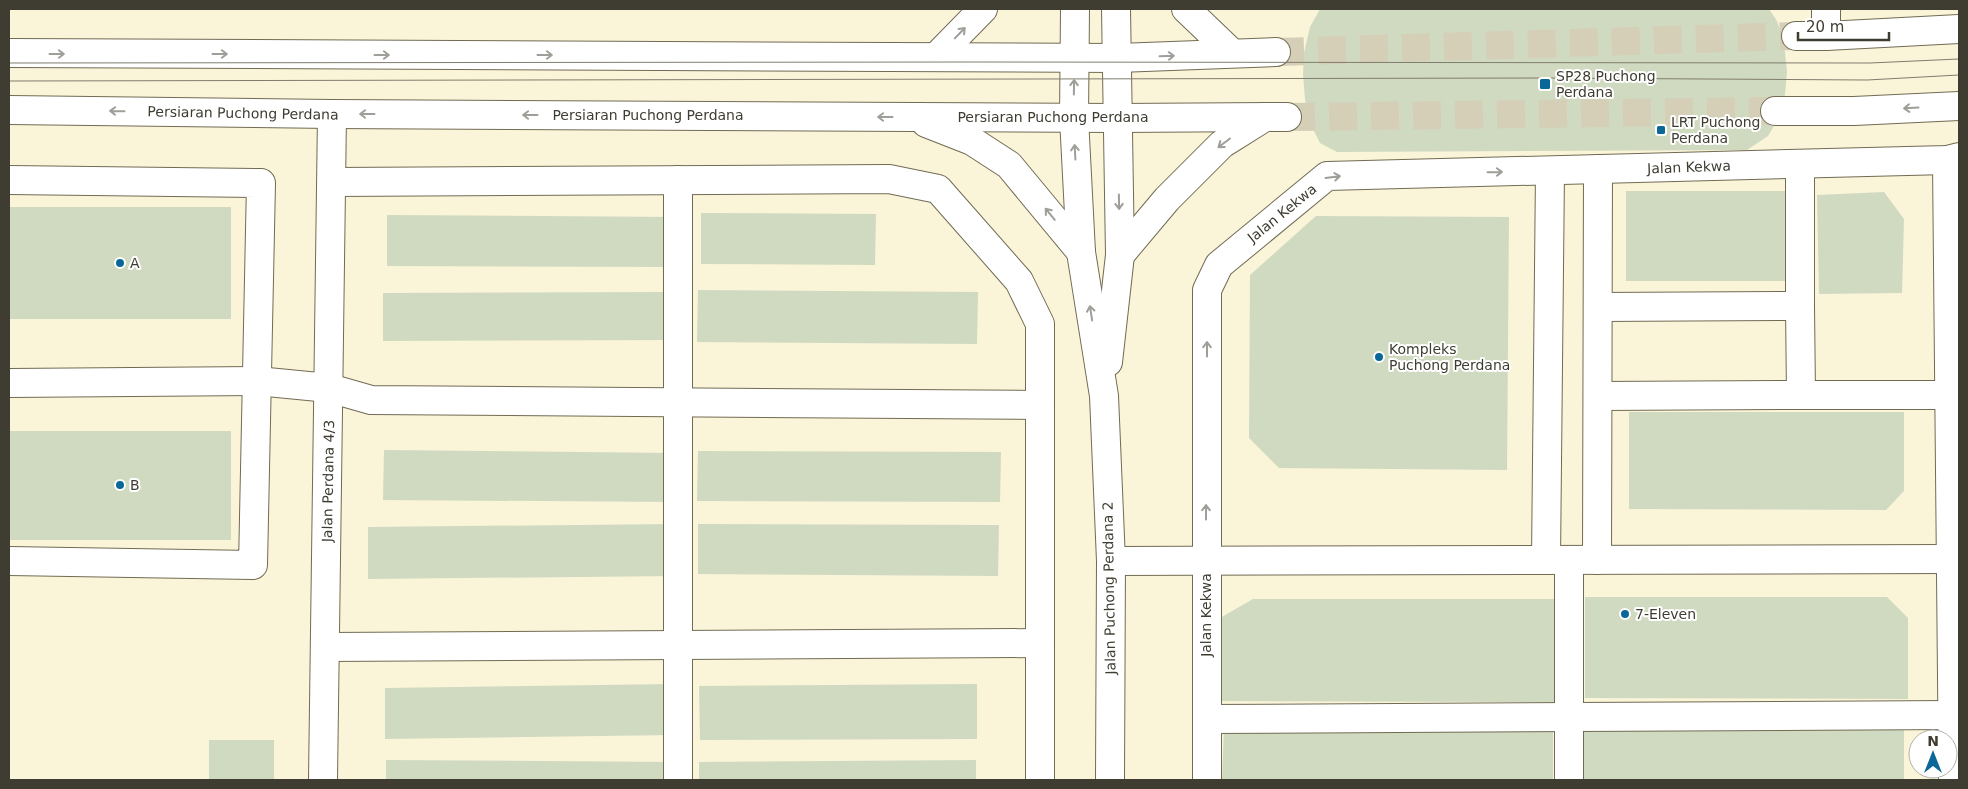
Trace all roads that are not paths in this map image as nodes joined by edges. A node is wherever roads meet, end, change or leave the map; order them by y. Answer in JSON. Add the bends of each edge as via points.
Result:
{"nodes":[{"id":1,"x":983,"y":9,"type":"edge"},
{"id":2,"x":1075,"y":9,"type":"edge"},
{"id":3,"x":1116,"y":9,"type":"edge"},
{"id":4,"x":1186,"y":9,"type":"edge"},
{"id":5,"x":1826,"y":9,"type":"edge"},
{"id":6,"x":1959,"y":29,"type":"edge"},
{"id":7,"x":1796,"y":36,"type":"tunnel mouth"},
{"id":8,"x":1826,"y":36,"type":"junction"},
{"id":9,"x":1276,"y":52,"type":"tunnel mouth"},
{"id":10,"x":9,"y":53,"type":"edge"},
{"id":11,"x":1232,"y":54,"type":"junction"},
{"id":12,"x":936,"y":56,"type":"junction"},
{"id":13,"x":1074,"y":57,"type":"junction"},
{"id":14,"x":1118,"y":58,"type":"junction"},
{"id":15,"x":1959,"y":106,"type":"edge"},
{"id":16,"x":9,"y":110,"type":"edge"},
{"id":17,"x":1775,"y":111,"type":"tunnel mouth"},
{"id":18,"x":332,"y":114,"type":"junction"},
{"id":19,"x":911,"y":117,"type":"junction"},
{"id":20,"x":1074,"y":118,"type":"junction"},
{"id":21,"x":1117,"y":118,"type":"junction"},
{"id":22,"x":1953,"y":159,"type":"edge"},
{"id":23,"x":1800,"y":164,"type":"junction"},
{"id":24,"x":1598,"y":169,"type":"junction"},
{"id":25,"x":1550,"y":171,"type":"junction"},
{"id":26,"x":9,"y":180,"type":"edge"},
{"id":27,"x":678,"y":180,"type":"junction"},
{"id":28,"x":332,"y":182,"type":"junction"},
{"id":29,"x":1081,"y":252,"type":"junction"},
{"id":30,"x":1120,"y":255,"type":"junction"},
{"id":31,"x":1800,"y":306,"type":"junction"},
{"id":32,"x":1598,"y":307,"type":"junction"},
{"id":33,"x":257,"y":381,"type":"junction"},
{"id":34,"x":9,"y":383,"type":"edge"},
{"id":35,"x":329,"y":388,"type":"junction"},
{"id":36,"x":1800,"y":395,"type":"junction"},
{"id":37,"x":1949,"y":395,"type":"junction"},
{"id":38,"x":1104,"y":396,"type":"junction"},
{"id":39,"x":1598,"y":396,"type":"junction"},
{"id":40,"x":678,"y":402,"type":"junction"},
{"id":41,"x":1040,"y":405,"type":"junction"},
{"id":42,"x":1955,"y":478,"type":"edge"},
{"id":43,"x":1951,"y":559,"type":"junction"},
{"id":44,"x":1206,"y":560,"type":"junction"},
{"id":45,"x":1558,"y":560,"type":"junction"},
{"id":46,"x":1597,"y":560,"type":"junction"},
{"id":47,"x":9,"y":561,"type":"edge"},
{"id":48,"x":1111,"y":561,"type":"junction"},
{"id":49,"x":1040,"y":643,"type":"junction"},
{"id":50,"x":677,"y":645,"type":"junction"},
{"id":51,"x":325,"y":647,"type":"junction"},
{"id":52,"x":1953,"y":715,"type":"junction"},
{"id":53,"x":1570,"y":717,"type":"junction"},
{"id":54,"x":1207,"y":719,"type":"junction"},
{"id":55,"x":323,"y":780,"type":"edge"},
{"id":56,"x":678,"y":780,"type":"edge"},
{"id":57,"x":1040,"y":780,"type":"edge"},
{"id":58,"x":1110,"y":780,"type":"edge"},
{"id":59,"x":1207,"y":780,"type":"edge"},
{"id":60,"x":1570,"y":780,"type":"edge"},
{"id":61,"x":1953,"y":780,"type":"edge"}],
"edges":[{"from":12,"to":1,"type":"street","one_way":true},
{"from":2,"to":13,"type":"street","name":"Jalan Puchong Perdana 2"},
{"from":3,"to":14,"type":"street","name":"Jalan Puchong Perdana 2"},
{"from":4,"to":11,"type":"street"},
{"from":5,"to":8,"type":"street"},
{"from":6,"to":8,"type":"street"},
{"from":7,"to":8,"type":"street"},
{"from":9,"to":11,"type":"street"},
{"from":10,"to":12,"type":"street","one_way":true},
{"from":14,"to":11,"type":"street","one_way":true},
{"from":12,"to":13,"type":"street"},
{"from":13,"to":14,"type":"street"},
{"from":20,"to":13,"type":"street","name":"Jalan Puchong Perdana 2","one_way":true},
{"from":14,"to":21,"type":"street","name":"Jalan Puchong Perdana 2"},
{"from":15,"to":17,"type":"street","one_way":true},
{"from":18,"to":16,"type":"street","name":"Persiaran Puchong Perdana","one_way":true},
{"from":19,"to":18,"type":"street","name":"Persiaran Puchong Perdana","one_way":true},
{"from":18,"to":28,"type":"street","name":"Jalan Perdana 4/3"},
{"from":19,"to":20,"type":"street","name":"Persiaran Puchong Perdana"},
{"from":29,"to":19,"type":"street","one_way":true,"via":[[1009,165],[972,141]]},
{"from":20,"to":21,"type":"street","name":"Persiaran Puchong Perdana"},
{"from":29,"to":20,"type":"street","name":"Jalan Puchong Perdana 2","one_way":true},
{"from":21,"to":30,"type":"street","name":"Jalan Puchong Perdana 2","one_way":true},
{"from":21,"to":30,"type":"street","name":"Persiaran Puchong Perdana","one_way":true,"via":[[1276,117],[1222,144],[1167,199]]},
{"from":22,"to":23,"type":"street","name":"Jalan Kekwa"},
{"from":22,"to":37,"type":"street"},
{"from":23,"to":24,"type":"street","name":"Jalan Kekwa"},
{"from":23,"to":31,"type":"street"},
{"from":24,"to":25,"type":"street","name":"Jalan Kekwa"},
{"from":24,"to":32,"type":"street"},
{"from":44,"to":25,"type":"street","name":"Jalan Kekwa","one_way":true,"via":[[1207,290],[1219,265],[1327,176]]},
{"from":25,"to":45,"type":"street"},
{"from":26,"to":33,"type":"street","via":[[261,184]]},
{"from":27,"to":28,"type":"street"},
{"from":27,"to":40,"type":"street"},
{"from":27,"to":41,"type":"street","via":[[889,179],[938,190],[1018,281],[1040,324]]},
{"from":28,"to":35,"type":"street","name":"Jalan Perdana 4/3"},
{"from":38,"to":29,"type":"street","name":"Jalan Puchong Perdana 2","one_way":true},
{"from":30,"to":38,"type":"street","name":"Jalan Puchong Perdana 2"},
{"from":31,"to":32,"type":"street"},
{"from":31,"to":36,"type":"street"},
{"from":32,"to":39,"type":"street"},
{"from":33,"to":34,"type":"street"},
{"from":33,"to":35,"type":"street"},
{"from":33,"to":47,"type":"street","via":[[253,565]]},
{"from":35,"to":40,"type":"street","via":[[371,400]]},
{"from":35,"to":51,"type":"street","name":"Jalan Perdana 4/3"},
{"from":36,"to":37,"type":"street"},
{"from":36,"to":39,"type":"street"},
{"from":37,"to":42,"type":"street"},
{"from":38,"to":48,"type":"street","name":"Jalan Puchong Perdana 2"},
{"from":39,"to":46,"type":"street"},
{"from":40,"to":41,"type":"street"},
{"from":40,"to":50,"type":"street"},
{"from":41,"to":49,"type":"street"},
{"from":42,"to":43,"type":"street"},
{"from":43,"to":46,"type":"street"},
{"from":43,"to":52,"type":"street"},
{"from":44,"to":45,"type":"street"},
{"from":44,"to":48,"type":"street"},
{"from":44,"to":54,"type":"street","name":"Jalan Kekwa"},
{"from":45,"to":46,"type":"street"},
{"from":45,"to":53,"type":"street"},
{"from":48,"to":58,"type":"street","name":"Jalan Puchong Perdana 2"},
{"from":49,"to":50,"type":"street"},
{"from":49,"to":57,"type":"street"},
{"from":50,"to":51,"type":"street"},
{"from":50,"to":56,"type":"street"},
{"from":51,"to":55,"type":"street","name":"Jalan Perdana 4/3"},
{"from":52,"to":53,"type":"street"},
{"from":52,"to":61,"type":"street"},
{"from":53,"to":54,"type":"street"},
{"from":53,"to":60,"type":"street"},
{"from":54,"to":59,"type":"street","name":"Jalan Kekwa"}]}
